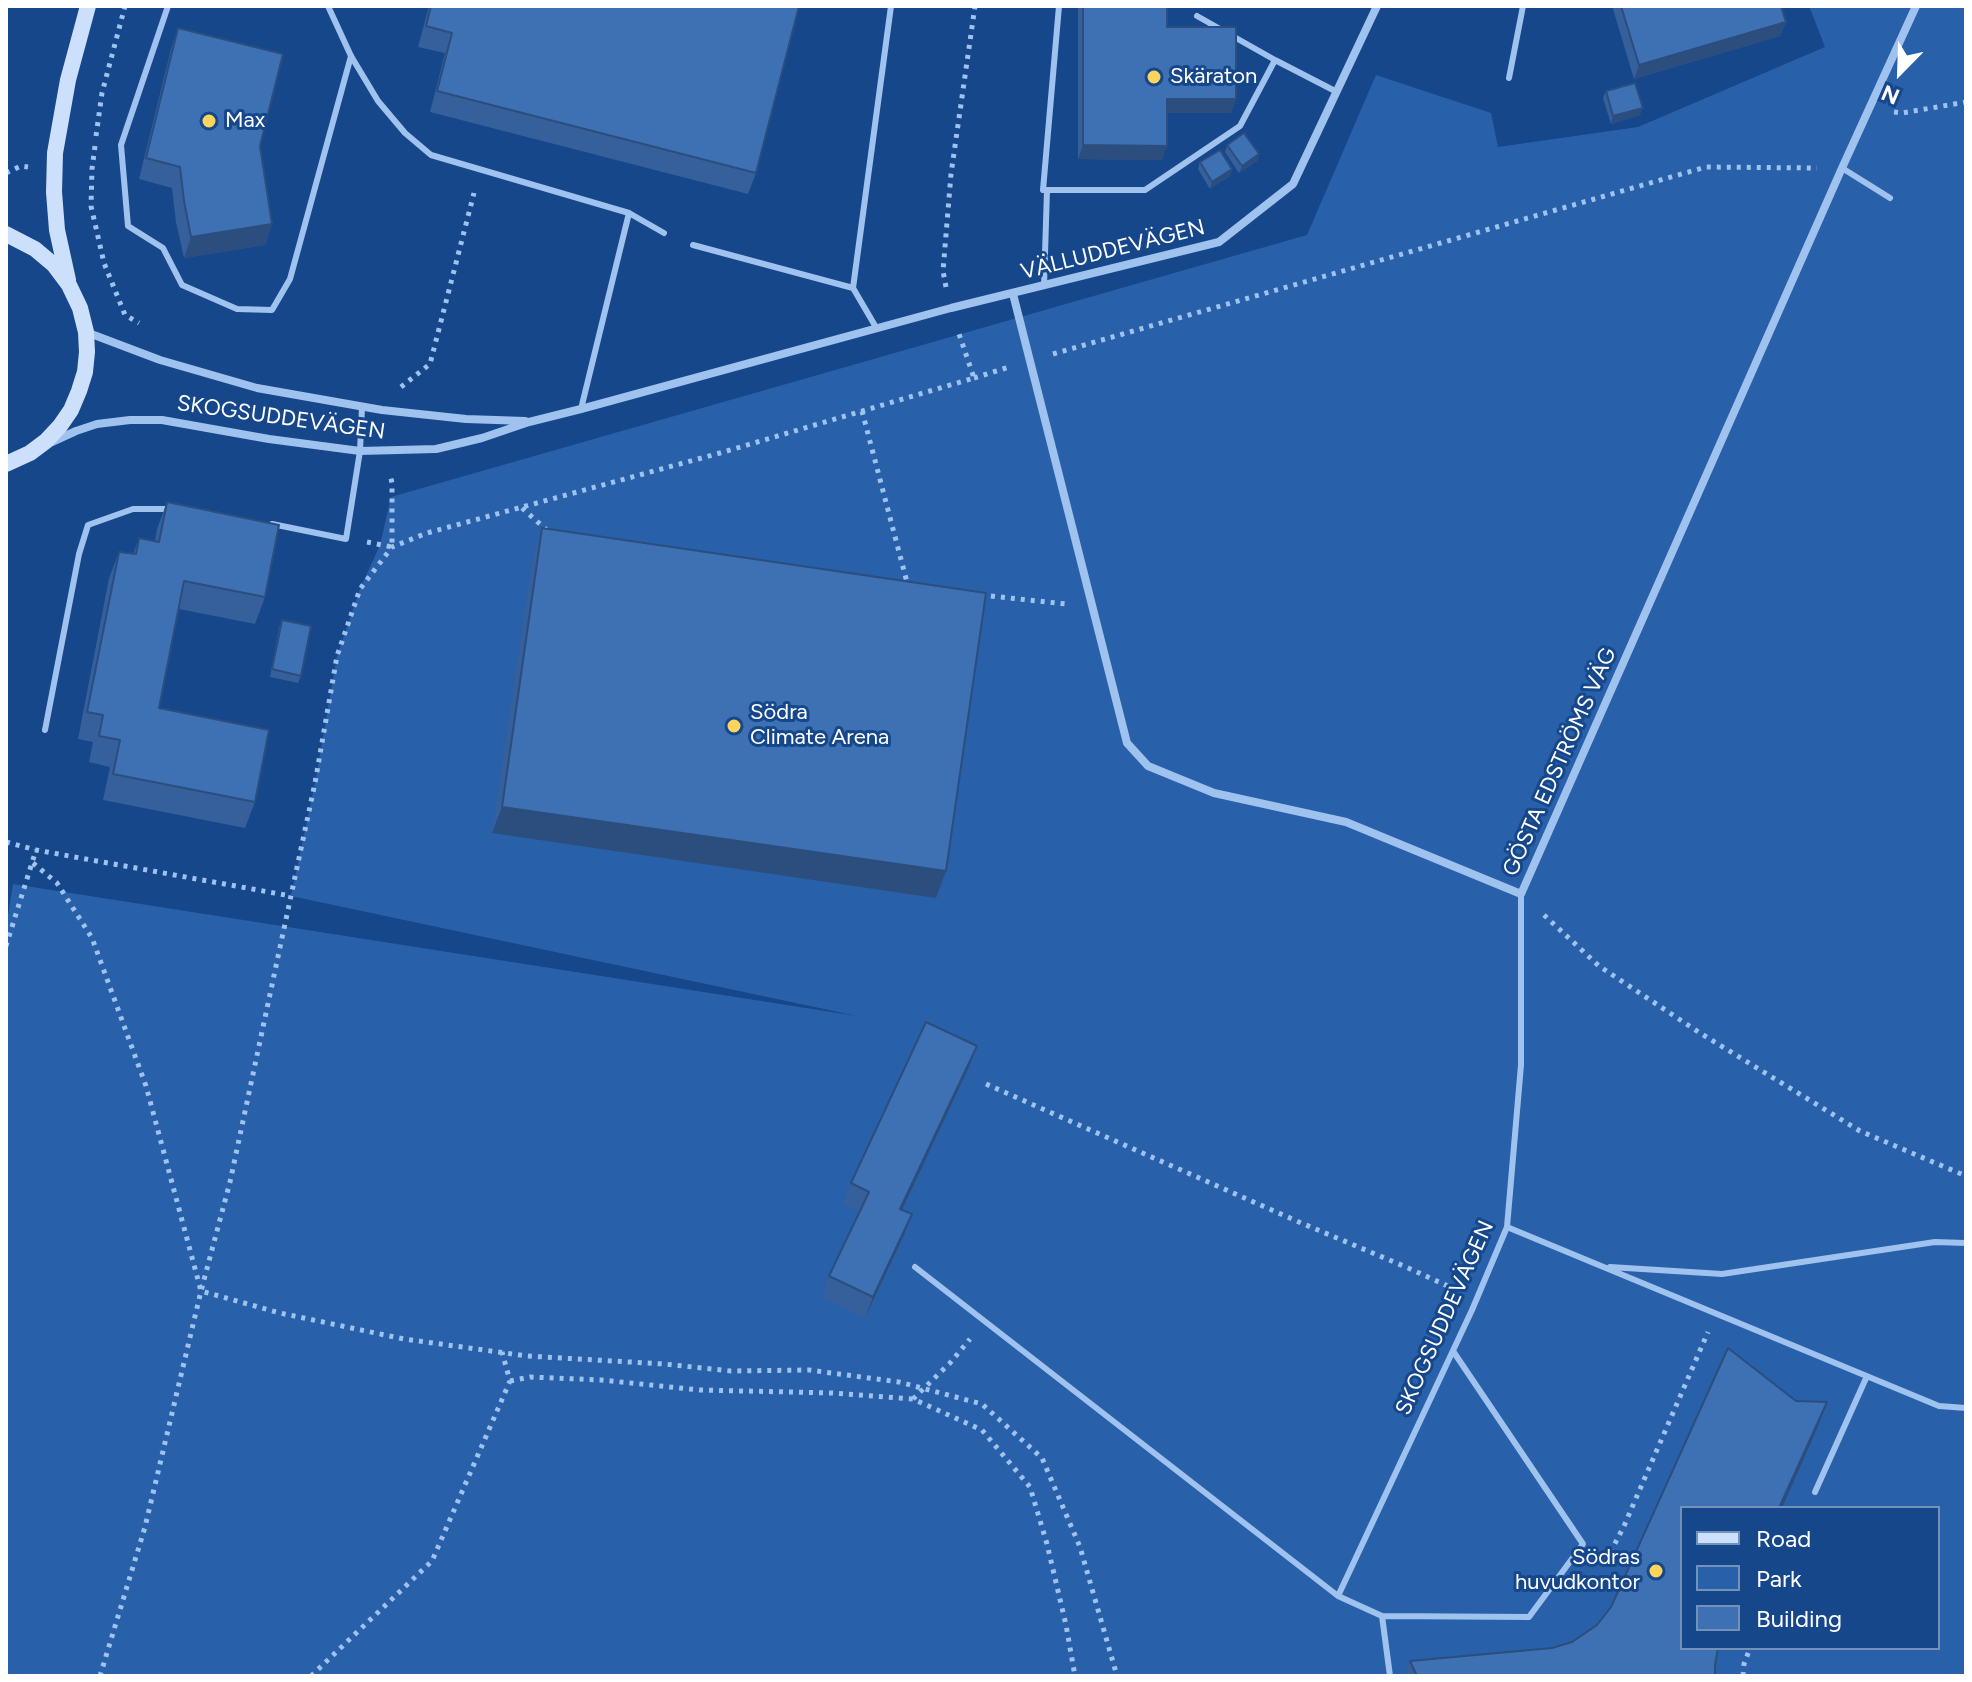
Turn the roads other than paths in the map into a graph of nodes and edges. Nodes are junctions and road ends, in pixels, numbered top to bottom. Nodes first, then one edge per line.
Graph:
1 (88, 6) edge
2 (168, 6) edge
3 (328, 6) edge
4 (891, 6) edge
5 (1059, 6) edge
6 (1377, 6) edge
7 (1523, 6) edge
8 (1916, 6) edge
9 (1197, 16) dead end
10 (351, 56) junction
11 (1275, 60) junction
12 (1509, 78) dead end
13 (1337, 92) junction
14 (1842, 168) junction
15 (1047, 190) junction
16 (1890, 198) dead end
17 (629, 213) junction
18 (664, 233) dead end
19 (6, 234) edge
20 (693, 245) dead end
21 (69, 285) junction
22 (1044, 286) junction
23 (853, 288) junction
24 (1013, 294) junction
25 (877, 329) junction
26 (86, 332) junction
27 (362, 407) junction
28 (581, 409) junction
29 (529, 422) junction
30 (360, 451) junction
31 (30, 453) junction
32 (9, 467) edge
33 (177, 509) edge
34 (269, 524) edge
35 (45, 730) dead end
36 (1521, 894) junction
37 (1507, 1227) junction
38 (1966, 1243) edge
39 (1602, 1266) junction
40 (915, 1267) dead end
41 (1453, 1351) junction
42 (1867, 1376) junction
43 (1966, 1408) edge
44 (1815, 1492) dead end
45 (1338, 1596) junction
46 (1382, 1616) junction
47 (1390, 1676) edge

1 - 21 main road
2 - 10 lane
3 - 10 lane
4 - 23 lane
5 - 15 lane
6 - 13 street, VÄLLUDDEVÄGEN
7 - 12 lane
8 - 14 street, GÖSTA EDSTRÖMS VÄG
9 - 11 lane
10 - 17 lane
11 - 13 lane
11 - 15 lane
13 - 22 street, VÄLLUDDEVÄGEN
14 - 16 lane
14 - 36 street, GÖSTA EDSTRÖMS VÄG
15 - 22 lane
17 - 18 lane
17 - 28 lane
19 - 21 main road
20 - 23 lane
21 - 26 main road
22 - 24 street, VÄLLUDDEVÄGEN
23 - 25 lane
24 - 25 street, SKOGSUDDEVÄGEN
24 - 36 street, GÖSTA EDSTRÖMS VÄG
25 - 28 street, SKOGSUDDEVÄGEN
26 - 27 street, SKOGSUDDEVÄGEN
26 - 31 main road
27 - 29 street, SKOGSUDDEVÄGEN
27 - 30 lane
28 - 29 street, SKOGSUDDEVÄGEN
29 - 30 street, SKOGSUDDEVÄGEN
30 - 31 street, SKOGSUDDEVÄGEN
30 - 34 lane
31 - 32 main road
33 - 35 lane
36 - 37 lane, SKOGSUDDEVÄGEN
37 - 39 lane
37 - 41 lane, SKOGSUDDEVÄGEN
38 - 39 lane
39 - 42 lane
40 - 45 lane
41 - 45 lane, SKOGSUDDEVÄGEN
41 - 46 lane
42 - 43 lane
42 - 44 lane
45 - 46 lane
46 - 47 lane

